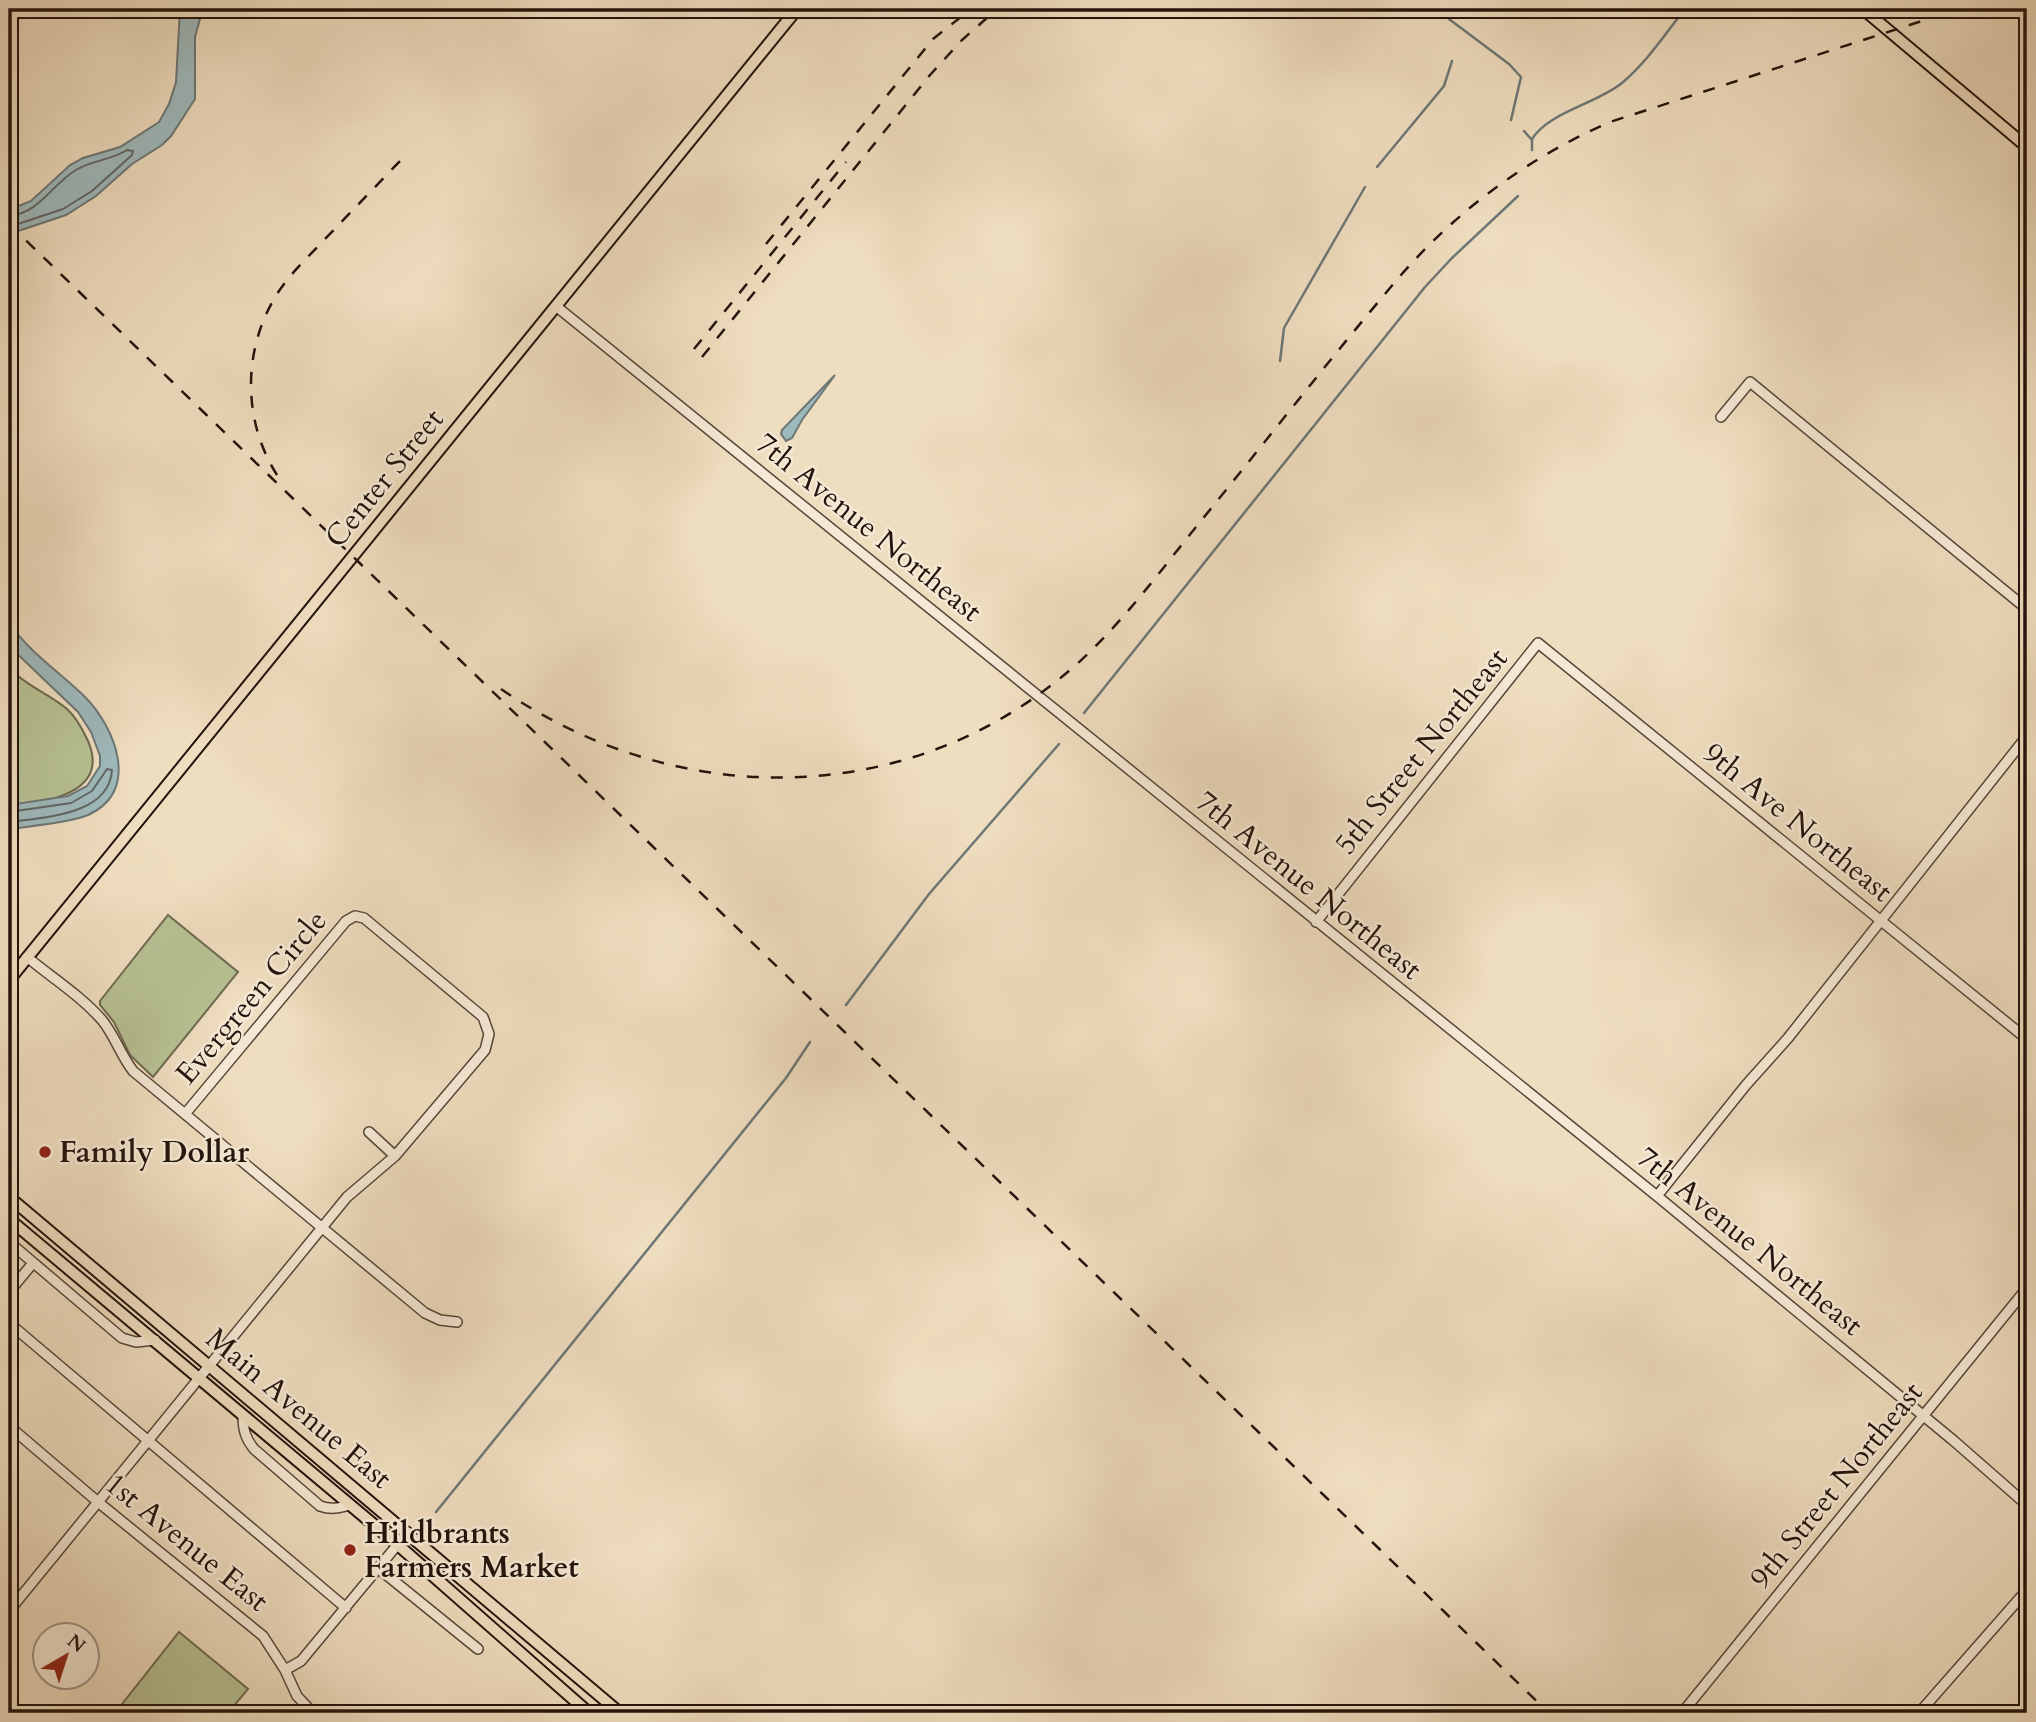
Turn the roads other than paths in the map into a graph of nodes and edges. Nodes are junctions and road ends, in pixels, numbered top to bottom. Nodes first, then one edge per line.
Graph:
1 (797, 9) edge
2 (1863, 9) edge
3 (2027, 147) edge
4 (557, 307) junction
5 (1721, 417) dead end
6 (2027, 609) edge
7 (1538, 643) joint
8 (2027, 736) edge
9 (1881, 920) junction
10 (1316, 922) junction
11 (27, 957) junction
12 (9, 980) edge
13 (2027, 1039) edge
14 (185, 1114) junction
15 (369, 1132) dead end
16 (395, 1156) junction
17 (1657, 1196) junction
18 (9, 1197) edge
19 (9, 1219) edge
20 (322, 1228) junction
21 (9, 1242) edge
22 (33, 1263) junction
23 (2027, 1288) edge
24 (9, 1292) edge
25 (457, 1322) dead end
26 (9, 1323) edge
27 (155, 1340) junction
28 (210, 1366) junction
29 (199, 1378) junction
30 (243, 1415) junction
31 (1924, 1417) junction
32 (9, 1426) edge
33 (148, 1441) junction
34 (98, 1502) junction
35 (350, 1505) junction
36 (2027, 1505) edge
37 (408, 1532) junction
38 (398, 1545) junction
39 (378, 1568) junction
40 (2027, 1590) edge
41 (346, 1608) junction
42 (9, 1611) edge
43 (478, 1649) dead end
44 (285, 1670) junction
45 (313, 1713) edge
46 (589, 1713) edge
47 (620, 1713) edge
48 (1682, 1713) edge
49 (1919, 1713) edge

1 - 4 main road, Center Street
2 - 3 main road
4 - 10 street, 7th Avenue Northeast
4 - 11 main road, Center Street
5 - 6 street
7 - 9 street, 9th Ave Northeast
7 - 10 street, 5th Street Northeast
8 - 9 street
9 - 13 street, 9th Ave Northeast
9 - 17 street
10 - 17 street, 7th Avenue Northeast
11 - 12 main road, Center Street
11 - 14 street
14 - 16 street, Evergreen Circle
14 - 20 street
15 - 16 street
16 - 20 street, Evergreen Circle
17 - 31 street, 7th Avenue Northeast
18 - 28 main road, Main Avenue East
19 - 27 main road, Main Avenue East
20 - 25 street
20 - 28 street, Evergreen Circle
21 - 22 street
22 - 24 street
22 - 27 street
23 - 31 street, 9th Street Northeast
26 - 33 street
27 - 29 main road, Main Avenue East
28 - 29 street, Evergreen Circle
28 - 37 main road, Main Avenue East
29 - 30 main road, Main Avenue East
29 - 33 street, Evergreen Circle
30 - 35 main road, Main Avenue East
30 - 35 street
31 - 36 street, 7th Avenue Northeast
31 - 48 street, 9th Street Northeast
32 - 34 street, 1st Avenue East
33 - 34 street, Evergreen Circle
33 - 41 street
34 - 42 street, Evergreen Circle
34 - 44 street, 1st Avenue East
35 - 38 main road, Main Avenue East
37 - 38 street
37 - 47 main road, Main Avenue East
38 - 39 street
38 - 46 main road, Main Avenue East
39 - 41 street
39 - 43 street
40 - 49 street
41 - 44 street
44 - 45 street, 1st Avenue East

